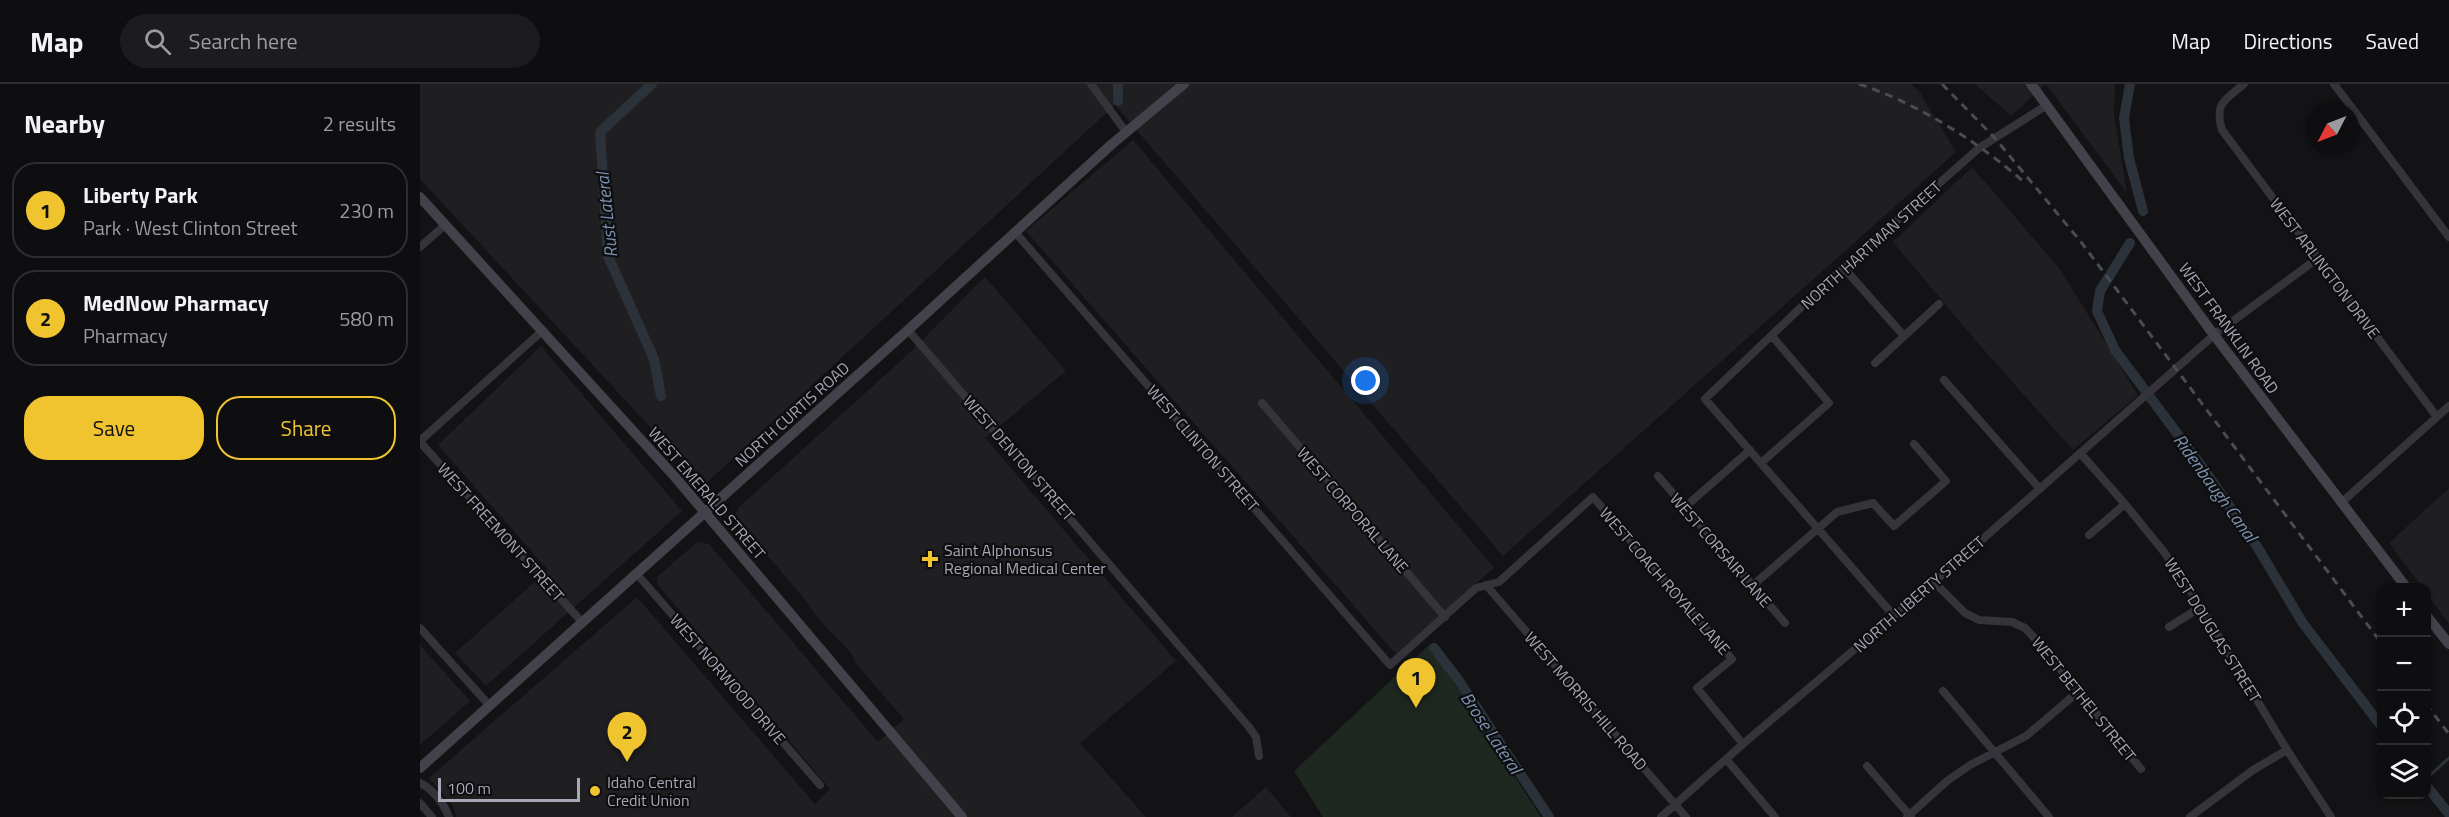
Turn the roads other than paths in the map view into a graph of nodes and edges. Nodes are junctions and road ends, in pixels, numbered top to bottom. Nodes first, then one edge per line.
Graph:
1 (1091, 84) edge
2 (1184, 84) edge
3 (2031, 84) edge
4 (2244, 84) edge
5 (2334, 84) edge
6 (2047, 105) junction
7 (1126, 132) junction
8 (420, 197) edge
9 (445, 225) junction
10 (1015, 232) junction
11 (2449, 237) edge
12 (420, 247) edge
13 (2318, 258) junction
14 (1844, 268) junction
15 (1939, 304) dead end
16 (908, 330) junction
17 (541, 332) junction
18 (2214, 335) junction
19 (1772, 336) junction
20 (1904, 336) junction
21 (1875, 363) dead end
22 (1944, 380) dead end
23 (1262, 403) dead end
24 (2449, 406) edge
25 (2437, 417) junction
26 (420, 441) edge
27 (1914, 444) dead end
28 (1750, 450) junction
29 (2080, 453) junction
30 (1761, 464) junction
31 (1658, 476) dead end
32 (2040, 489) junction
33 (2341, 503) junction
34 (2126, 504) junction
35 (1685, 507) junction
36 (704, 511) junction
37 (1817, 528) junction
38 (2089, 535) dead end
39 (636, 573) junction
40 (1935, 582) junction
41 (2402, 583) edge
42 (1486, 585) junction
43 (1752, 586) junction
44 (2201, 607) junction
45 (1894, 616) junction
46 (1445, 617) junction
47 (2431, 620) edge
48 (582, 622) junction
49 (1785, 623) dead end
50 (2169, 627) dead end
51 (420, 628) edge
52 (2449, 644) edge
53 (1943, 691) dead end
54 (2079, 691) junction
55 (489, 705) junction
56 (1743, 744) junction
57 (2287, 750) junction
58 (1995, 752) junction
59 (1259, 756) dead end
60 (1726, 759) junction
61 (1867, 766) dead end
62 (420, 768) edge
63 (2141, 769) dead end
64 (420, 783) edge
65 (820, 785) dead end
66 (420, 803) edge
67 (1675, 804) junction
68 (1909, 816) edge
69 (432, 817) edge
70 (449, 817) edge
71 (962, 817) edge
72 (1661, 817) edge
73 (1686, 817) edge
74 (1775, 817) edge
75 (2049, 817) edge
76 (2190, 817) edge
77 (2331, 817) edge

1 - 7 street
2 - 7 main road, NORTH CURTIS ROAD
3 - 6 main road, WEST FRANKLIN ROAD
4 - 13 street, WEST ARLINGTON DRIVE
5 - 11 street
6 - 14 street, NORTH HARTMAN STREET
6 - 18 main road, WEST FRANKLIN ROAD
7 - 10 main road, NORTH CURTIS ROAD
8 - 9 main road, WEST EMERALD STREET
9 - 12 street
9 - 17 main road, WEST EMERALD STREET
10 - 16 main road, NORTH CURTIS ROAD
10 - 46 street, WEST CLINTON STREET
13 - 18 street, NORTH LIBERTY STREET
13 - 25 street, WEST ARLINGTON DRIVE
14 - 19 street, NORTH HARTMAN STREET
14 - 20 street
15 - 20 street
16 - 36 main road, NORTH CURTIS ROAD
16 - 59 street, WEST DENTON STREET
17 - 26 street
17 - 36 main road, WEST EMERALD STREET
18 - 29 street, NORTH LIBERTY STREET
18 - 33 main road, WEST FRANKLIN ROAD
19 - 28 street, NORTH HARTMAN STREET
19 - 30 street
20 - 21 street
22 - 32 street
23 - 46 street, WEST CORPORAL LANE
24 - 25 street
25 - 33 street
26 - 48 street, WEST FREEMONT STREET
27 - 37 street
28 - 30 street
28 - 35 street
29 - 32 street, NORTH LIBERTY STREET
29 - 34 street, WEST DOUGLAS STREET
30 - 37 street
31 - 35 street, WEST CORSAIR LANE
32 - 40 street, NORTH LIBERTY STREET
33 - 41 main road, WEST FRANKLIN ROAD
34 - 38 street
34 - 44 street, WEST DOUGLAS STREET
35 - 43 street, WEST CORSAIR LANE
36 - 39 main road, NORTH CURTIS ROAD
36 - 71 main road, WEST EMERALD STREET
37 - 43 street
37 - 45 street
39 - 48 main road, NORTH CURTIS ROAD
39 - 65 street, WEST NORWOOD DRIVE
40 - 45 street, NORTH LIBERTY STREET
40 - 54 street, WEST BETHEL STREET
42 - 46 street
42 - 56 street, WEST COACH ROYALE LANE
42 - 67 street, WEST MORRIS HILL ROAD
43 - 49 street, WEST CORSAIR LANE
44 - 50 street
44 - 57 street, WEST DOUGLAS STREET
45 - 56 street, NORTH LIBERTY STREET
47 - 52 main road
48 - 55 main road, NORTH CURTIS ROAD
51 - 55 street
53 - 58 street
54 - 58 street
54 - 63 street, WEST BETHEL STREET
55 - 62 main road, NORTH CURTIS ROAD
56 - 60 street, NORTH LIBERTY STREET
57 - 76 street
57 - 77 street, WEST DOUGLAS STREET
58 - 68 street
58 - 75 street
60 - 67 street, NORTH LIBERTY STREET
60 - 74 street
61 - 68 street
64 - 70 street
66 - 69 street
67 - 72 street, NORTH LIBERTY STREET
67 - 73 street, WEST MORRIS HILL ROAD

